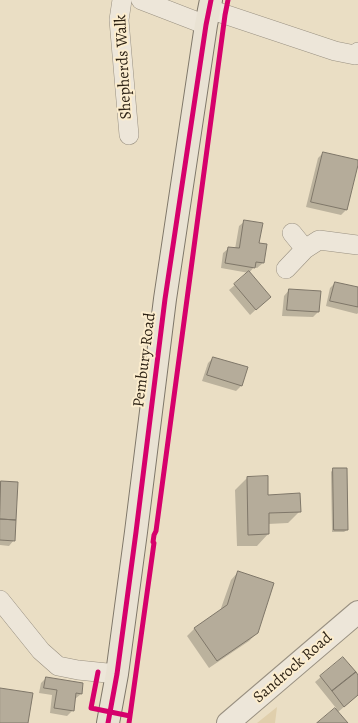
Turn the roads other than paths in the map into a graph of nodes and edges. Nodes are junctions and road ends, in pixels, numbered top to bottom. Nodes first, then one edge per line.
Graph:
1 (122, 0) edge
2 (141, 0) edge
3 (209, 11) edge
4 (358, 52) edge
5 (129, 135) dead end
6 (292, 233) dead end
7 (358, 245) edge
8 (305, 249) junction
9 (286, 269) dead end
10 (0, 600) edge
11 (358, 612) edge
12 (117, 674) junction
13 (108, 723) edge
14 (228, 723) edge

1 - 5 street, Shepherds Walk
2 - 3 street
3 - 4 street
3 - 12 main road, Pembury Road
6 - 8 street
7 - 8 street
8 - 9 street
10 - 12 street
11 - 14 street, Sandrock Road
12 - 13 main road, Pembury Road

